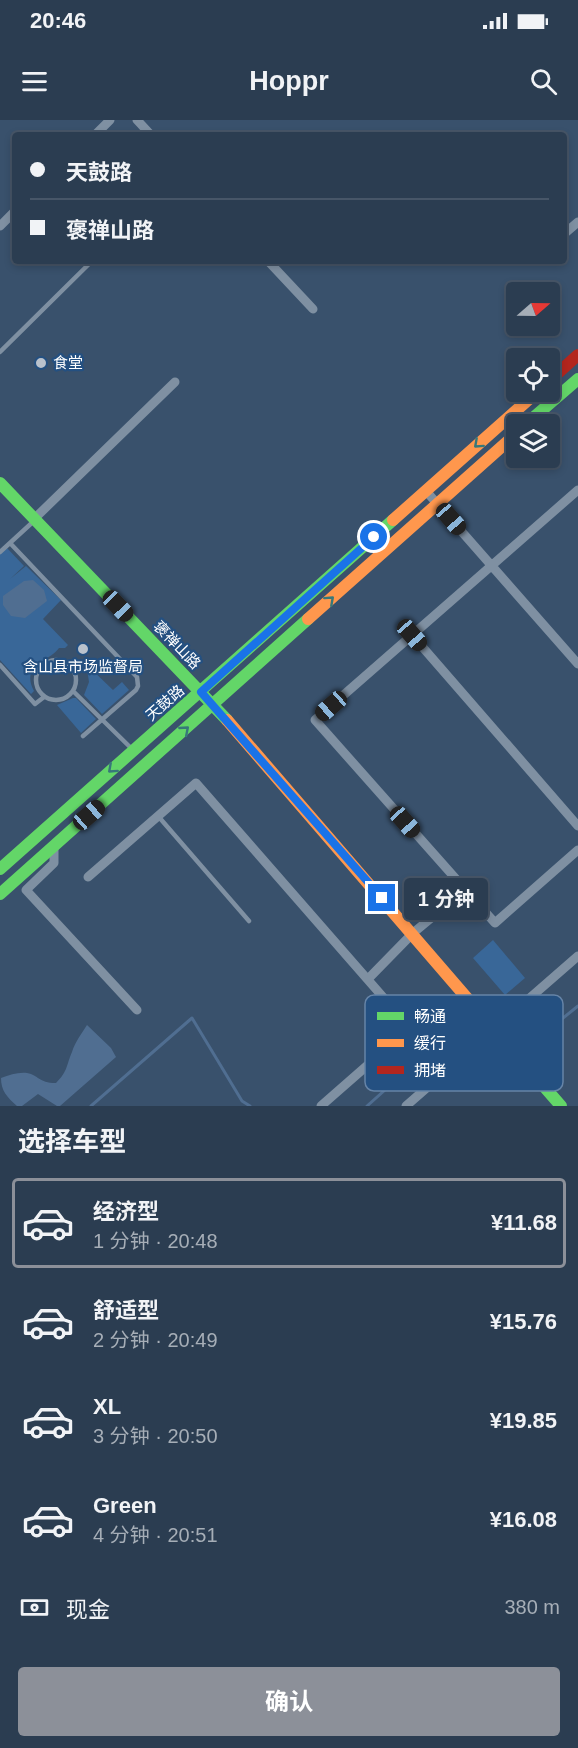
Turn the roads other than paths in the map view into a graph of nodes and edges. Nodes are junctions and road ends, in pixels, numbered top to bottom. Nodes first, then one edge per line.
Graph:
1 (110, 120) edge
2 (137, 120) edge
3 (98, 132) edge
4 (148, 132) edge
5 (12, 214) edge
6 (0, 226) edge
7 (89, 264) edge
8 (271, 264) edge
9 (313, 309) dead end
10 (0, 352) edge
11 (578, 355) edge
12 (560, 371) edge
13 (578, 379) edge
14 (175, 382) dead end
15 (526, 402) edge
16 (538, 414) edge
17 (506, 443) edge
18 (0, 483) edge
19 (426, 491) junction
20 (578, 491) edge
21 (437, 504) junction
22 (34, 520) junction
23 (10, 543) junction
24 (0, 552) edge
25 (492, 565) junction
26 (412, 635) junction
27 (578, 664) edge
28 (0, 665) edge
29 (74, 691) junction
30 (201, 692) junction
31 (44, 697) junction
32 (214, 705) junction
33 (102, 720) junction
34 (83, 736) dead end
35 (133, 750) junction
36 (158, 816) junction
37 (578, 826) edge
38 (54, 846) junction
39 (578, 850) edge
40 (0, 869) edge
41 (88, 877) dead end
42 (465, 890) junction
43 (0, 894) edge
44 (249, 921) dead end
45 (413, 933) junction
46 (578, 956) edge
47 (368, 979) junction
48 (382, 995) edge
49 (466, 995) edge
50 (534, 995) edge
51 (137, 1010) dead end
52 (365, 1067) edge
53 (423, 1091) edge
54 (548, 1091) edge
55 (321, 1106) edge
56 (406, 1106) edge
57 (561, 1106) edge

1 - 3 street
2 - 4 street
5 - 6 street
7 - 10 lane
8 - 9 street
11 - 12 main road
13 - 16 main road
14 - 22 street
15 -> 19 main road, 天鼓路
17 - 21 main road
18 - 22 main road, 褒禅山路
19 - 21 street
19 - 30 main road, 天鼓路
20 - 25 street
21 - 25 street
32 -> 21 main road
22 - 23 lane
22 - 30 main road, 褒禅山路
23 - 24 lane
23 - 33 lane
25 - 26 street
25 - 27 street
26 - 37 street
26 - 42 street
28 - 31 lane
29 - 31 lane
29 - 31 lane
29 - 33 lane
30 - 32 main road, 褒禅山路
30 - 35 main road, 天鼓路
38 -> 32 main road
32 - 45 main road, 褒禅山路
33 - 34 lane
33 - 35 lane
35 -> 40 main road, 天鼓路
36 - 41 street
36 - 44 lane
36 - 47 street
38 - 43 main road
38 - 51 street
39 - 42 street
42 - 45 street
45 - 47 street
45 - 49 main road, 褒禅山路
46 - 50 street
47 - 48 street
52 - 55 street
53 - 56 street
54 - 57 main road, 褒禅山路

